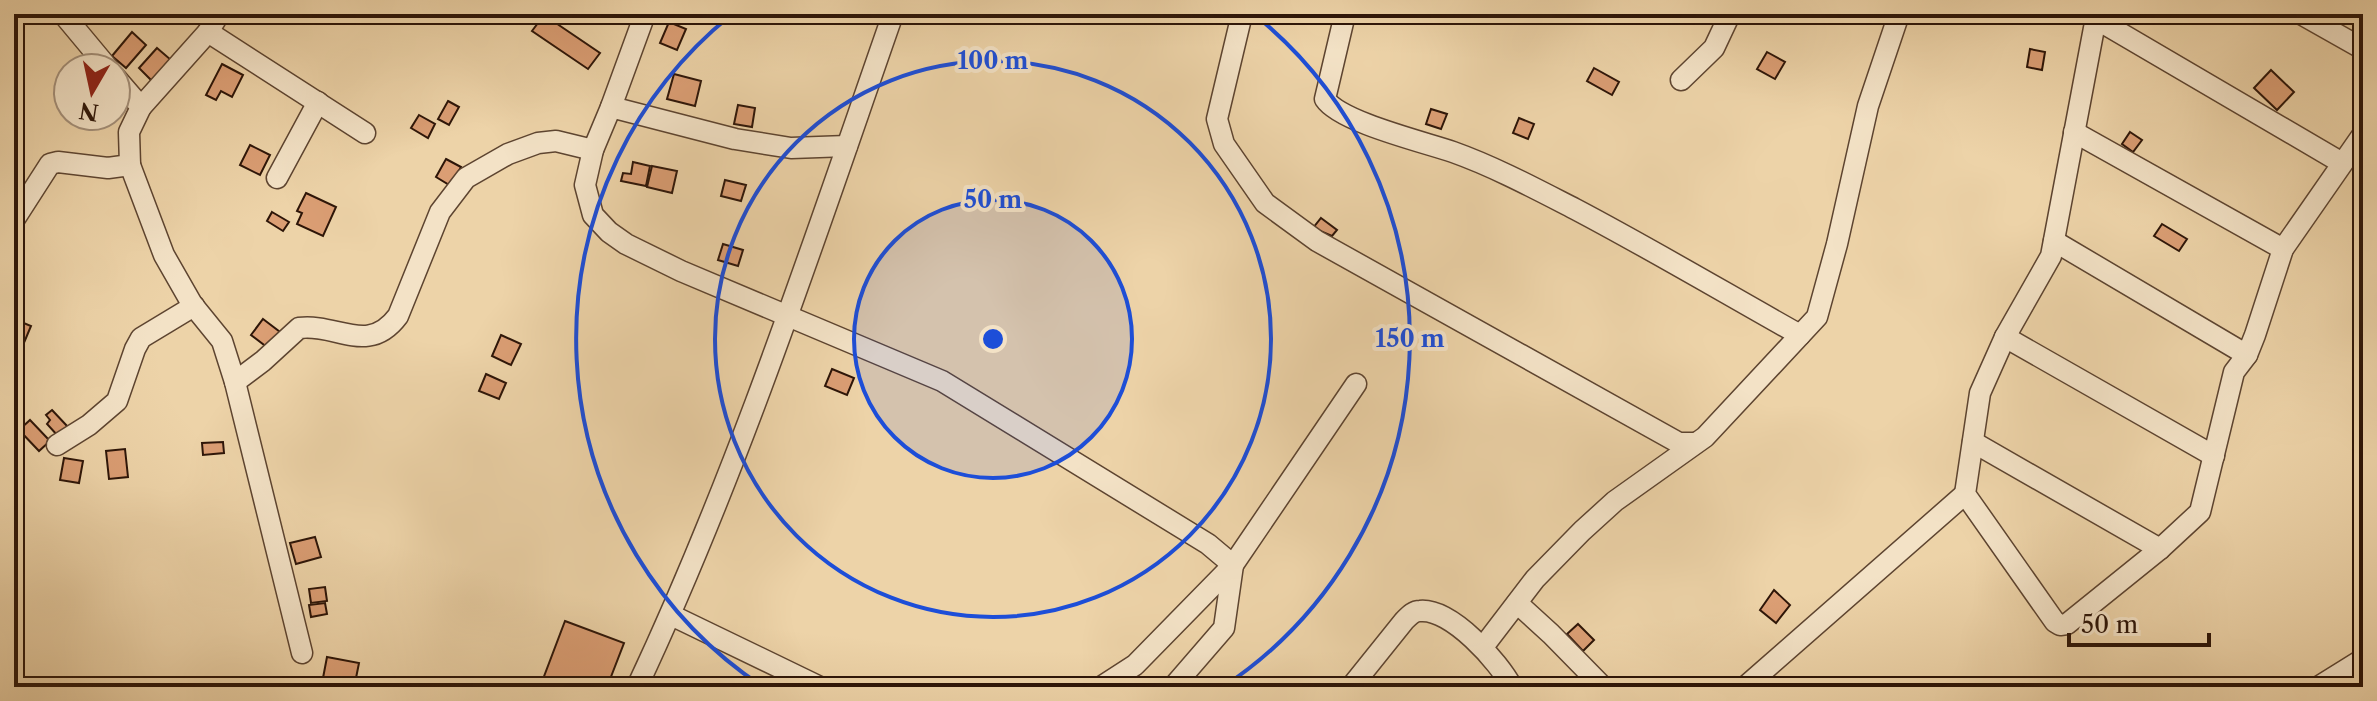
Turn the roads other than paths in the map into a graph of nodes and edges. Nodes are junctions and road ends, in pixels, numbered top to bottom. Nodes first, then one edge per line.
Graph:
1 (63, 14) edge
2 (219, 14) edge
3 (645, 14) edge
4 (893, 14) edge
5 (1242, 14) edge
6 (1345, 14) edge
7 (1730, 14) edge
8 (1899, 14) edge
9 (2301, 14) edge
10 (208, 32) junction
11 (2363, 49) edge
12 (95, 52) edge
13 (1681, 80) dead end
14 (132, 97) edge
15 (318, 102) junction
16 (141, 107) junction
17 (611, 107) junction
18 (2074, 132) junction
19 (365, 133) dead end
20 (2363, 134) edge
21 (847, 146) junction
22 (593, 150) junction
23 (2342, 163) junction
24 (130, 165) junction
25 (277, 178) dead end
26 (14, 220) edge
27 (2054, 241) junction
28 (2283, 249) junction
29 (194, 306) junction
30 (788, 316) junction
31 (1800, 335) junction
32 (2005, 337) junction
33 (2247, 355) junction
34 (235, 382) junction
35 (1356, 384) dead end
36 (1973, 442) junction
37 (1693, 443) junction
38 (57, 445) dead end
39 (2214, 456) junction
40 (1965, 494) junction
41 (2160, 549) junction
42 (1233, 565) junction
43 (1517, 603) junction
44 (671, 615) junction
45 (1483, 647) junction
46 (302, 653) dead end
47 (2363, 659) edge
48 (637, 687) edge
49 (820, 687) edge
50 (1101, 687) edge
51 (1173, 687) edge
52 (1351, 687) edge
53 (1512, 687) edge
54 (1603, 687) edge
55 (1745, 687) edge
56 (2318, 687) edge

1 - 12 street
2 - 10 street
3 - 17 street
4 - 21 street
5 - 37 street
6 - 31 street
7 - 13 street
8 - 31 street
9 - 11 street
10 - 15 street
10 - 16 street
14 - 16 street
15 - 19 street
15 - 25 street
16 - 24 street
17 - 21 street
17 - 22 street
18 - 23 street
18 - 27 street
18 - 28 street
20 - 23 street
21 - 30 street
22 - 30 street
22 - 34 street
23 - 28 street
24 - 26 street
24 - 29 street
27 - 32 street
27 - 33 street
28 - 33 street
29 - 34 street
29 - 38 street
30 - 42 street
30 - 44 street
31 - 37 street
32 - 36 street
32 - 39 street
33 - 39 street
34 - 46 street
35 - 42 street
36 - 40 street
36 - 41 street
37 - 43 street
39 - 41 street
40 - 41 street
40 - 55 street
42 - 50 street
42 - 51 street
43 - 45 street
43 - 54 street
44 - 48 street
44 - 49 street
45 - 52 street
45 - 53 street
47 - 56 street

